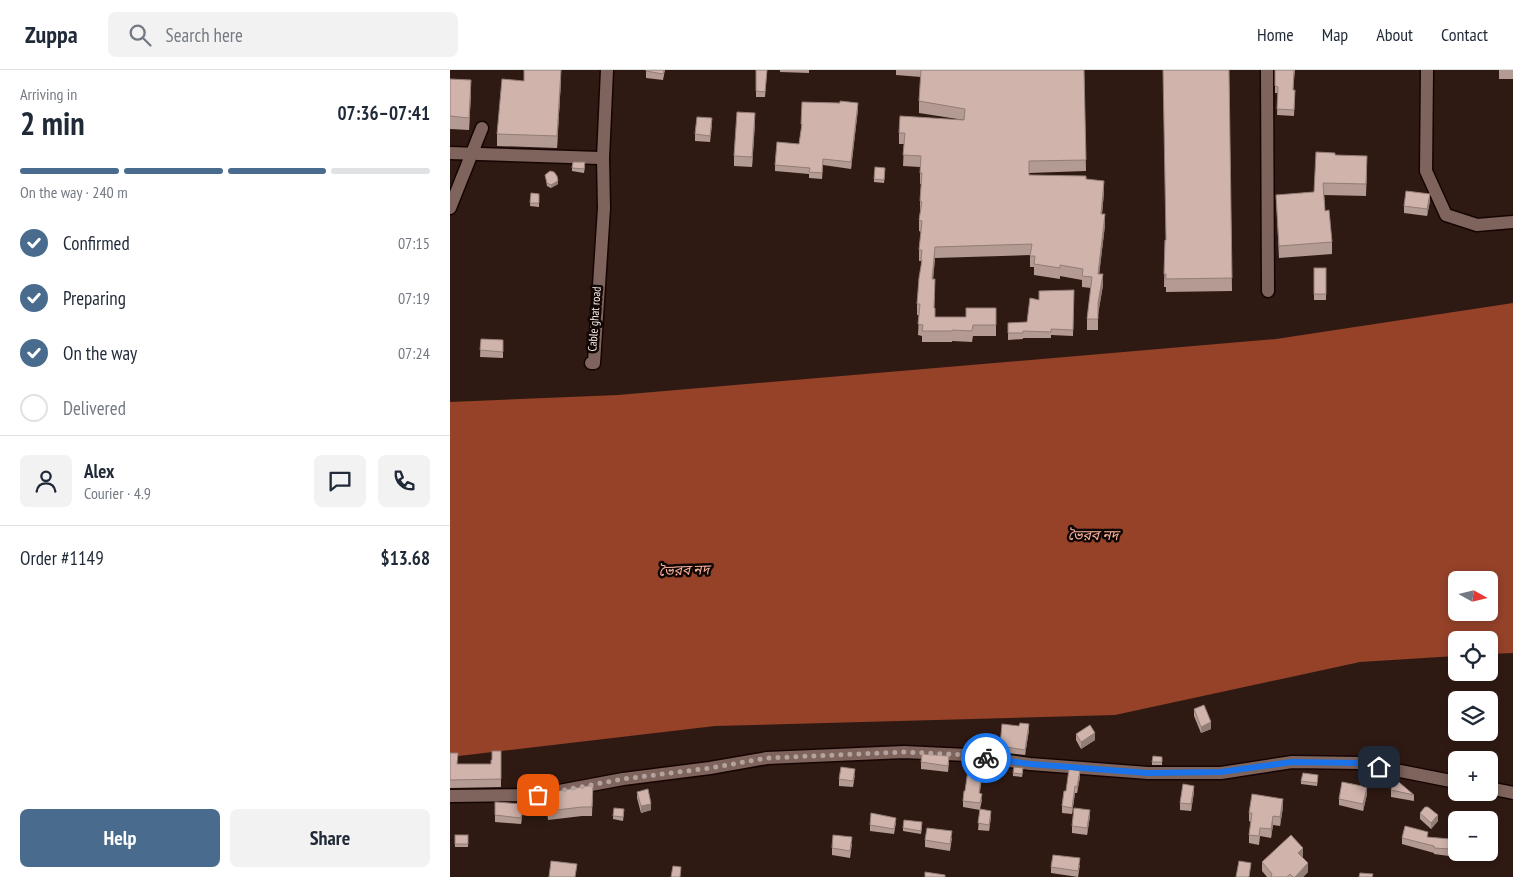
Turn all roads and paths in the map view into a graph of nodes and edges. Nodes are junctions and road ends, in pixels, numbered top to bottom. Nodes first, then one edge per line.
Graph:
1 (606, 70) edge
2 (1267, 70) edge
3 (1427, 70) edge
4 (482, 128) dead end
5 (450, 153) edge
6 (472, 154) junction
7 (600, 158) junction
8 (450, 208) edge
9 (1513, 222) edge
10 (1268, 292) dead end
11 (1448, 780) edge
12 (1498, 790) edge
13 (1513, 793) edge
14 (450, 796) edge

1 - 7 street, Cable ghat road
1 - 7 street, Cable ghat road
2 - 10 street
3 - 9 street
4 - 6 street
5 - 6 street
6 - 7 street
6 - 8 street
11 - 14 street
12 - 13 street

